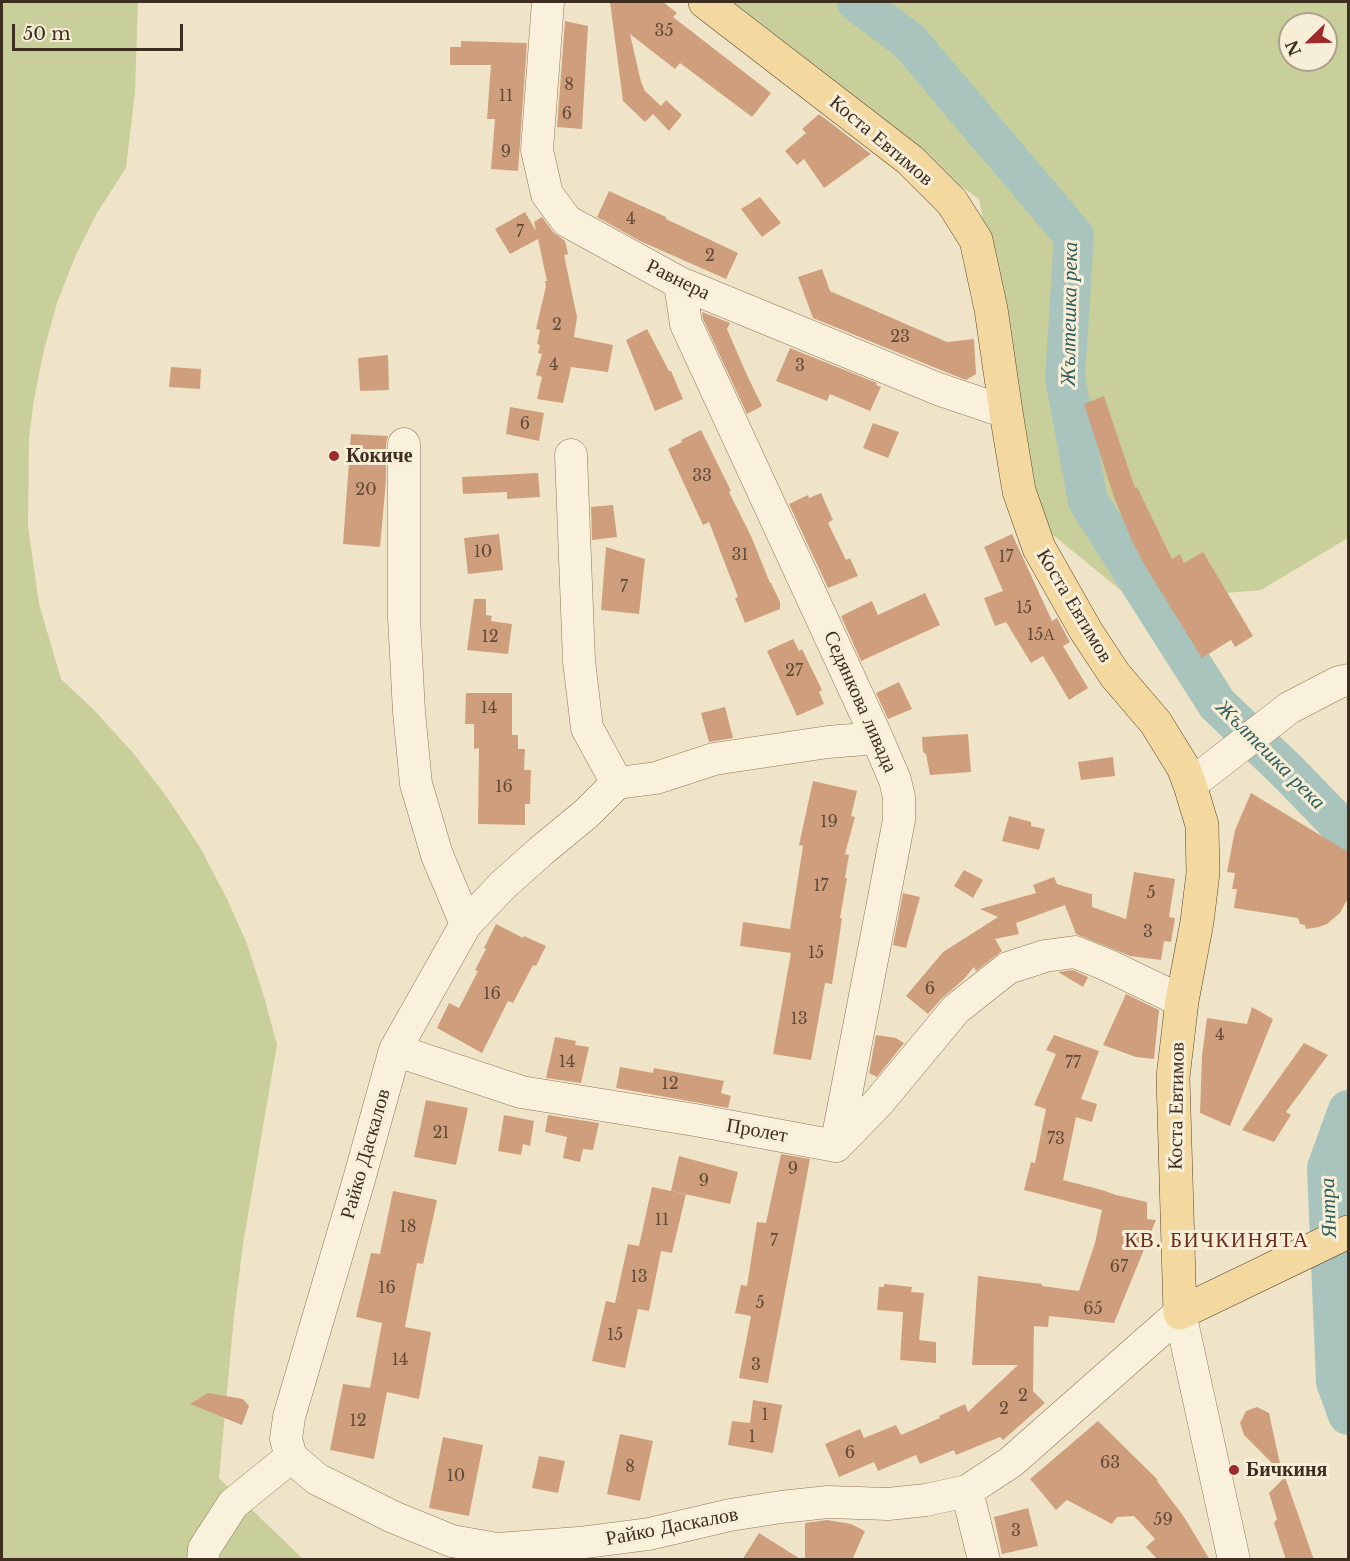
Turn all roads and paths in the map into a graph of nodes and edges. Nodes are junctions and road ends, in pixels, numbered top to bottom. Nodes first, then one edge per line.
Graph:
1 (548, 2) edge
2 (705, 2) edge
3 (680, 283) junction
4 (1006, 412) junction
5 (404, 444) dead end
6 (571, 455) dead end
7 (1348, 680) edge
8 (877, 738) junction
9 (617, 783) junction
10 (1190, 785) junction
11 (466, 924) junction
12 (1182, 1001) junction
13 (395, 1050) junction
14 (836, 1146) junction
15 (1348, 1232) edge
16 (1180, 1312) junction
17 (291, 1458) junction
18 (967, 1491) junction
19 (203, 1560) edge
20 (984, 1560) edge
21 (1234, 1560) edge

1 - 3 street, Равнера
2 - 4 main road, Коста Евтимов
3 - 4 street, Равнера
3 - 8 street, Седянкова ливада
4 - 10 main road, Коста Евтимов
5 - 11 street
6 - 9 street
7 - 10 street
8 - 9 street
8 - 14 street, Седянкова ливада
9 - 11 street
10 - 12 main road, Коста Евтимов
11 - 13 street
12 - 14 street
12 - 16 main road, Коста Евтимов
13 - 14 street, Пролет
13 - 17 street, Райко Даскалов
15 - 16 main road
16 - 18 street, Райко Даскалов
16 - 21 street
17 - 18 street, Райко Даскалов
17 - 19 street
18 - 20 street

